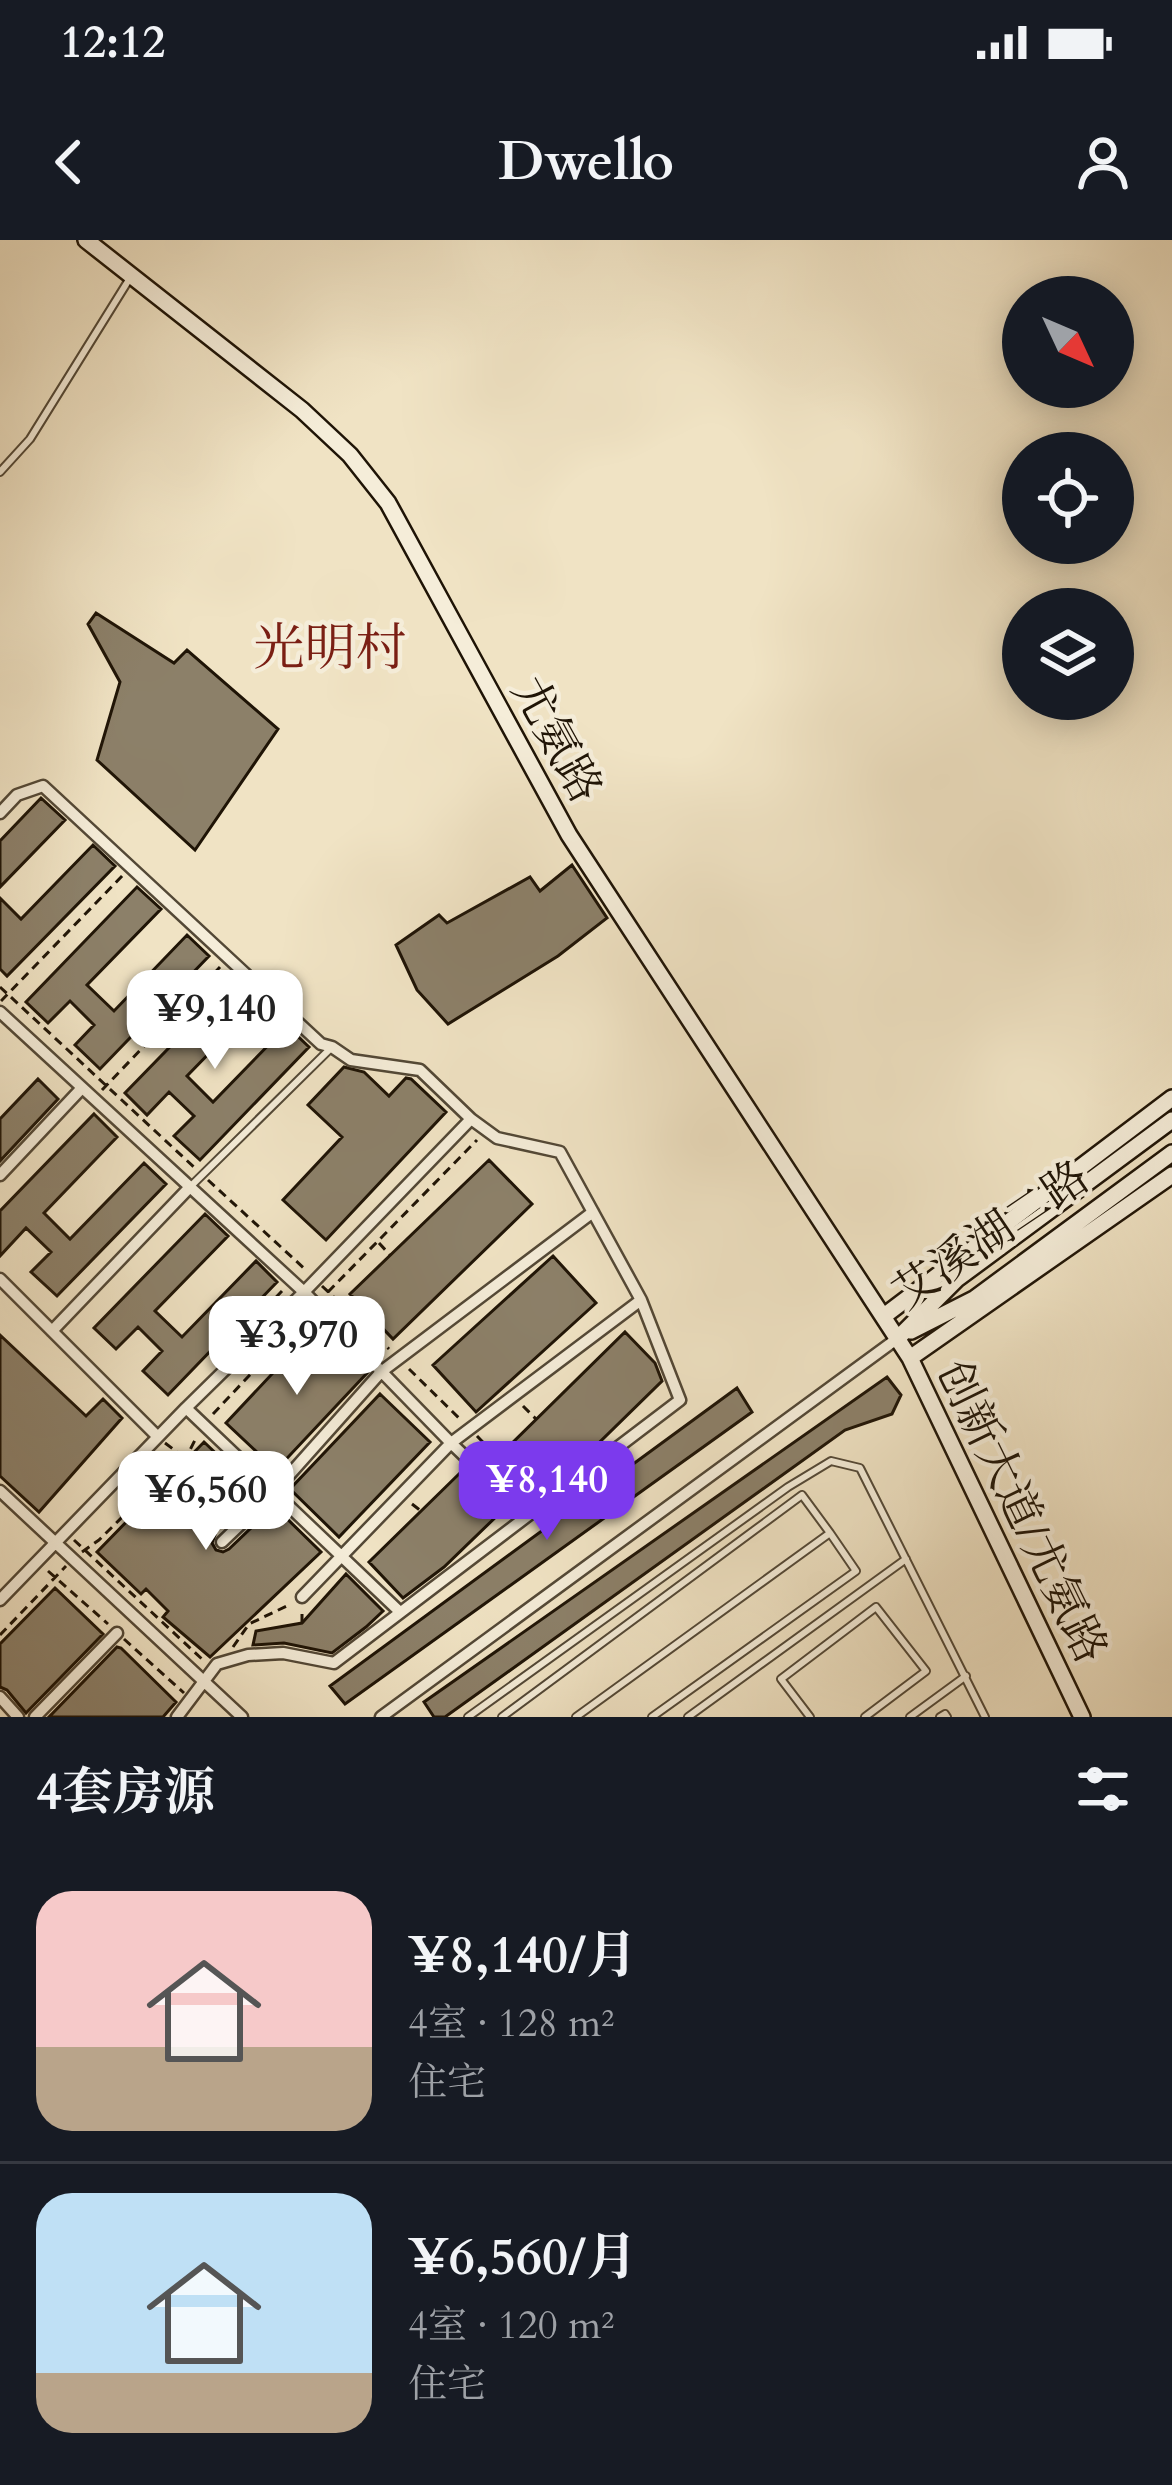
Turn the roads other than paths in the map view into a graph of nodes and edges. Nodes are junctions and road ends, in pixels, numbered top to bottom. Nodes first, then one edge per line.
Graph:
1 (86, 240) edge
2 (132, 275) junction
3 (0, 472) edge
4 (2, 808) edge
5 (0, 1012) edge
6 (332, 1047) junction
7 (81, 1090) junction
8 (1172, 1098) edge
9 (471, 1119) junction
10 (1172, 1120) edge
11 (1172, 1153) edge
12 (0, 1175) edge
13 (1172, 1175) edge
14 (189, 1188) junction
15 (593, 1212) junction
16 (0, 1279) edge
17 (304, 1292) junction
18 (640, 1300) junction
19 (884, 1316) junction
20 (52, 1331) junction
21 (898, 1338) junction
22 (910, 1358) junction
23 (382, 1372) junction
24 (186, 1408) junction
25 (158, 1437) junction
26 (451, 1443) junction
27 (0, 1491) edge
28 (274, 1492) junction
29 (527, 1516) junction
30 (830, 1533) junction
31 (222, 1542) dead end
32 (55, 1544) junction
33 (341, 1556) junction
34 (906, 1559) junction
35 (302, 1597) road end
36 (0, 1600) edge
37 (400, 1612) junction
38 (117, 1633) dead end
39 (966, 1676) junction
40 (203, 1681) junction
41 (0, 1697) edge
42 (18, 1717) edge
43 (35, 1717) edge
44 (177, 1717) edge
45 (242, 1717) edge
46 (381, 1717) edge
47 (468, 1717) edge
48 (502, 1717) edge
49 (576, 1717) edge
50 (652, 1717) edge
51 (688, 1717) edge
52 (810, 1717) edge
53 (866, 1717) edge
54 (910, 1717) edge
55 (985, 1717) edge
56 (1082, 1717) edge

1 - 2 main road, 尤氨路
2 - 3 lane
2 - 19 main road, 尤氨路
4 - 6 street
5 - 7 street
6 - 9 street
6 - 14 lane
7 - 12 street
7 - 14 street
8 - 19 main road
9 - 15 street
9 - 17 street
10 - 21 main road, 艾溪湖二路
11 - 21 main road, 艾溪湖二路
13 - 22 main road
14 - 17 street
14 - 20 street
15 - 18 street
15 - 23 street
16 - 20 street
17 - 23 street
17 - 24 street
18 - 26 street
18 - 29 street
19 - 21 main road, 尤氨路
20 - 25 street
21 - 22 main road, 创新大道/尤氨路
21 - 46 street
22 - 56 main road, 创新大道/尤氨路
23 - 26 street
23 - 28 street
24 - 25 street
24 - 28 street
25 - 32 street
26 - 29 street
26 - 33 street
27 - 32 street
28 - 31 street
28 - 33 street
29 - 37 street
30 - 48 lane
30 - 49 lane
30 - 50 lane
32 - 36 street
32 - 40 street
33 - 35 street
33 - 37 street
34 - 39 lane
34 - 47 lane
34 - 51 lane
37 - 40 street
38 - 43 street
39 - 54 lane
39 - 55 lane
40 - 44 street
40 - 45 street
41 - 42 street
52 - 53 lane

